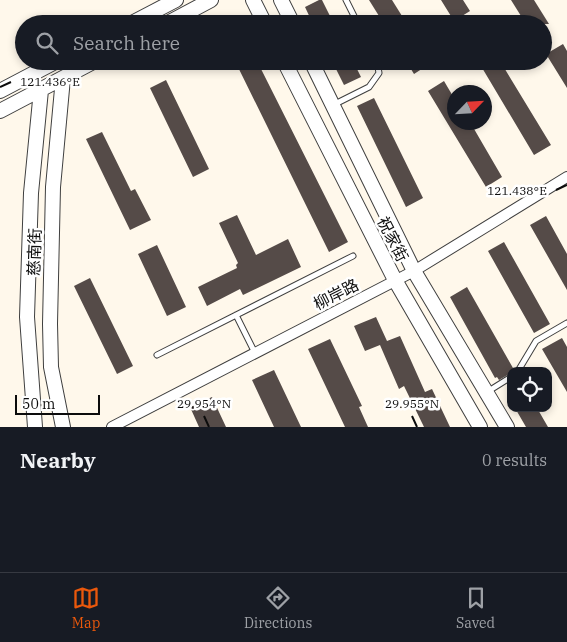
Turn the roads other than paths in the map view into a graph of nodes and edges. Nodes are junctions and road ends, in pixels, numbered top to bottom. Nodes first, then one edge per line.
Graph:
1 (176, 0) edge
2 (211, 0) edge
3 (253, 0) edge
4 (282, 0) edge
5 (346, 0) edge
6 (147, 15) edge
7 (183, 15) edge
8 (260, 15) edge
9 (289, 15) edge
10 (354, 15) edge
11 (40, 70) edge
12 (79, 70) edge
13 (289, 70) edge
14 (315, 70) edge
15 (378, 70) edge
16 (64, 78) junction
17 (41, 90) junction
18 (0, 91) edge
19 (332, 105) junction
20 (0, 111) edge
21 (567, 177) edge
22 (353, 256) dead end
23 (414, 270) junction
24 (395, 280) junction
25 (236, 315) junction
26 (566, 326) edge
27 (255, 353) junction
28 (158, 355) dead end
29 (520, 367) edge
30 (507, 379) edge
31 (486, 392) junction
32 (35, 427) edge
33 (63, 427) edge
34 (112, 427) edge
35 (480, 427) edge
36 (506, 427) edge

1 - 6 street
2 - 7 street
3 - 8 street
4 - 9 street
5 - 10 lane
11 - 18 street
12 - 16 street
13 - 24 street, 祝家街
14 - 19 street, 祝家街
15 - 19 lane
16 - 17 street
16 - 33 street, 慈南街
17 - 20 street
17 - 32 street, 慈南街
19 - 23 street, 祝家街
21 - 23 street, 柳岸路
22 - 25 lane
23 - 24 street, 柳岸路
23 - 31 street, 祝家街
24 - 27 street, 柳岸路
24 - 35 street, 祝家街
25 - 27 lane
25 - 28 lane
26 - 29 lane
27 - 34 street, 柳岸路
30 - 31 lane
31 - 36 street, 祝家街

